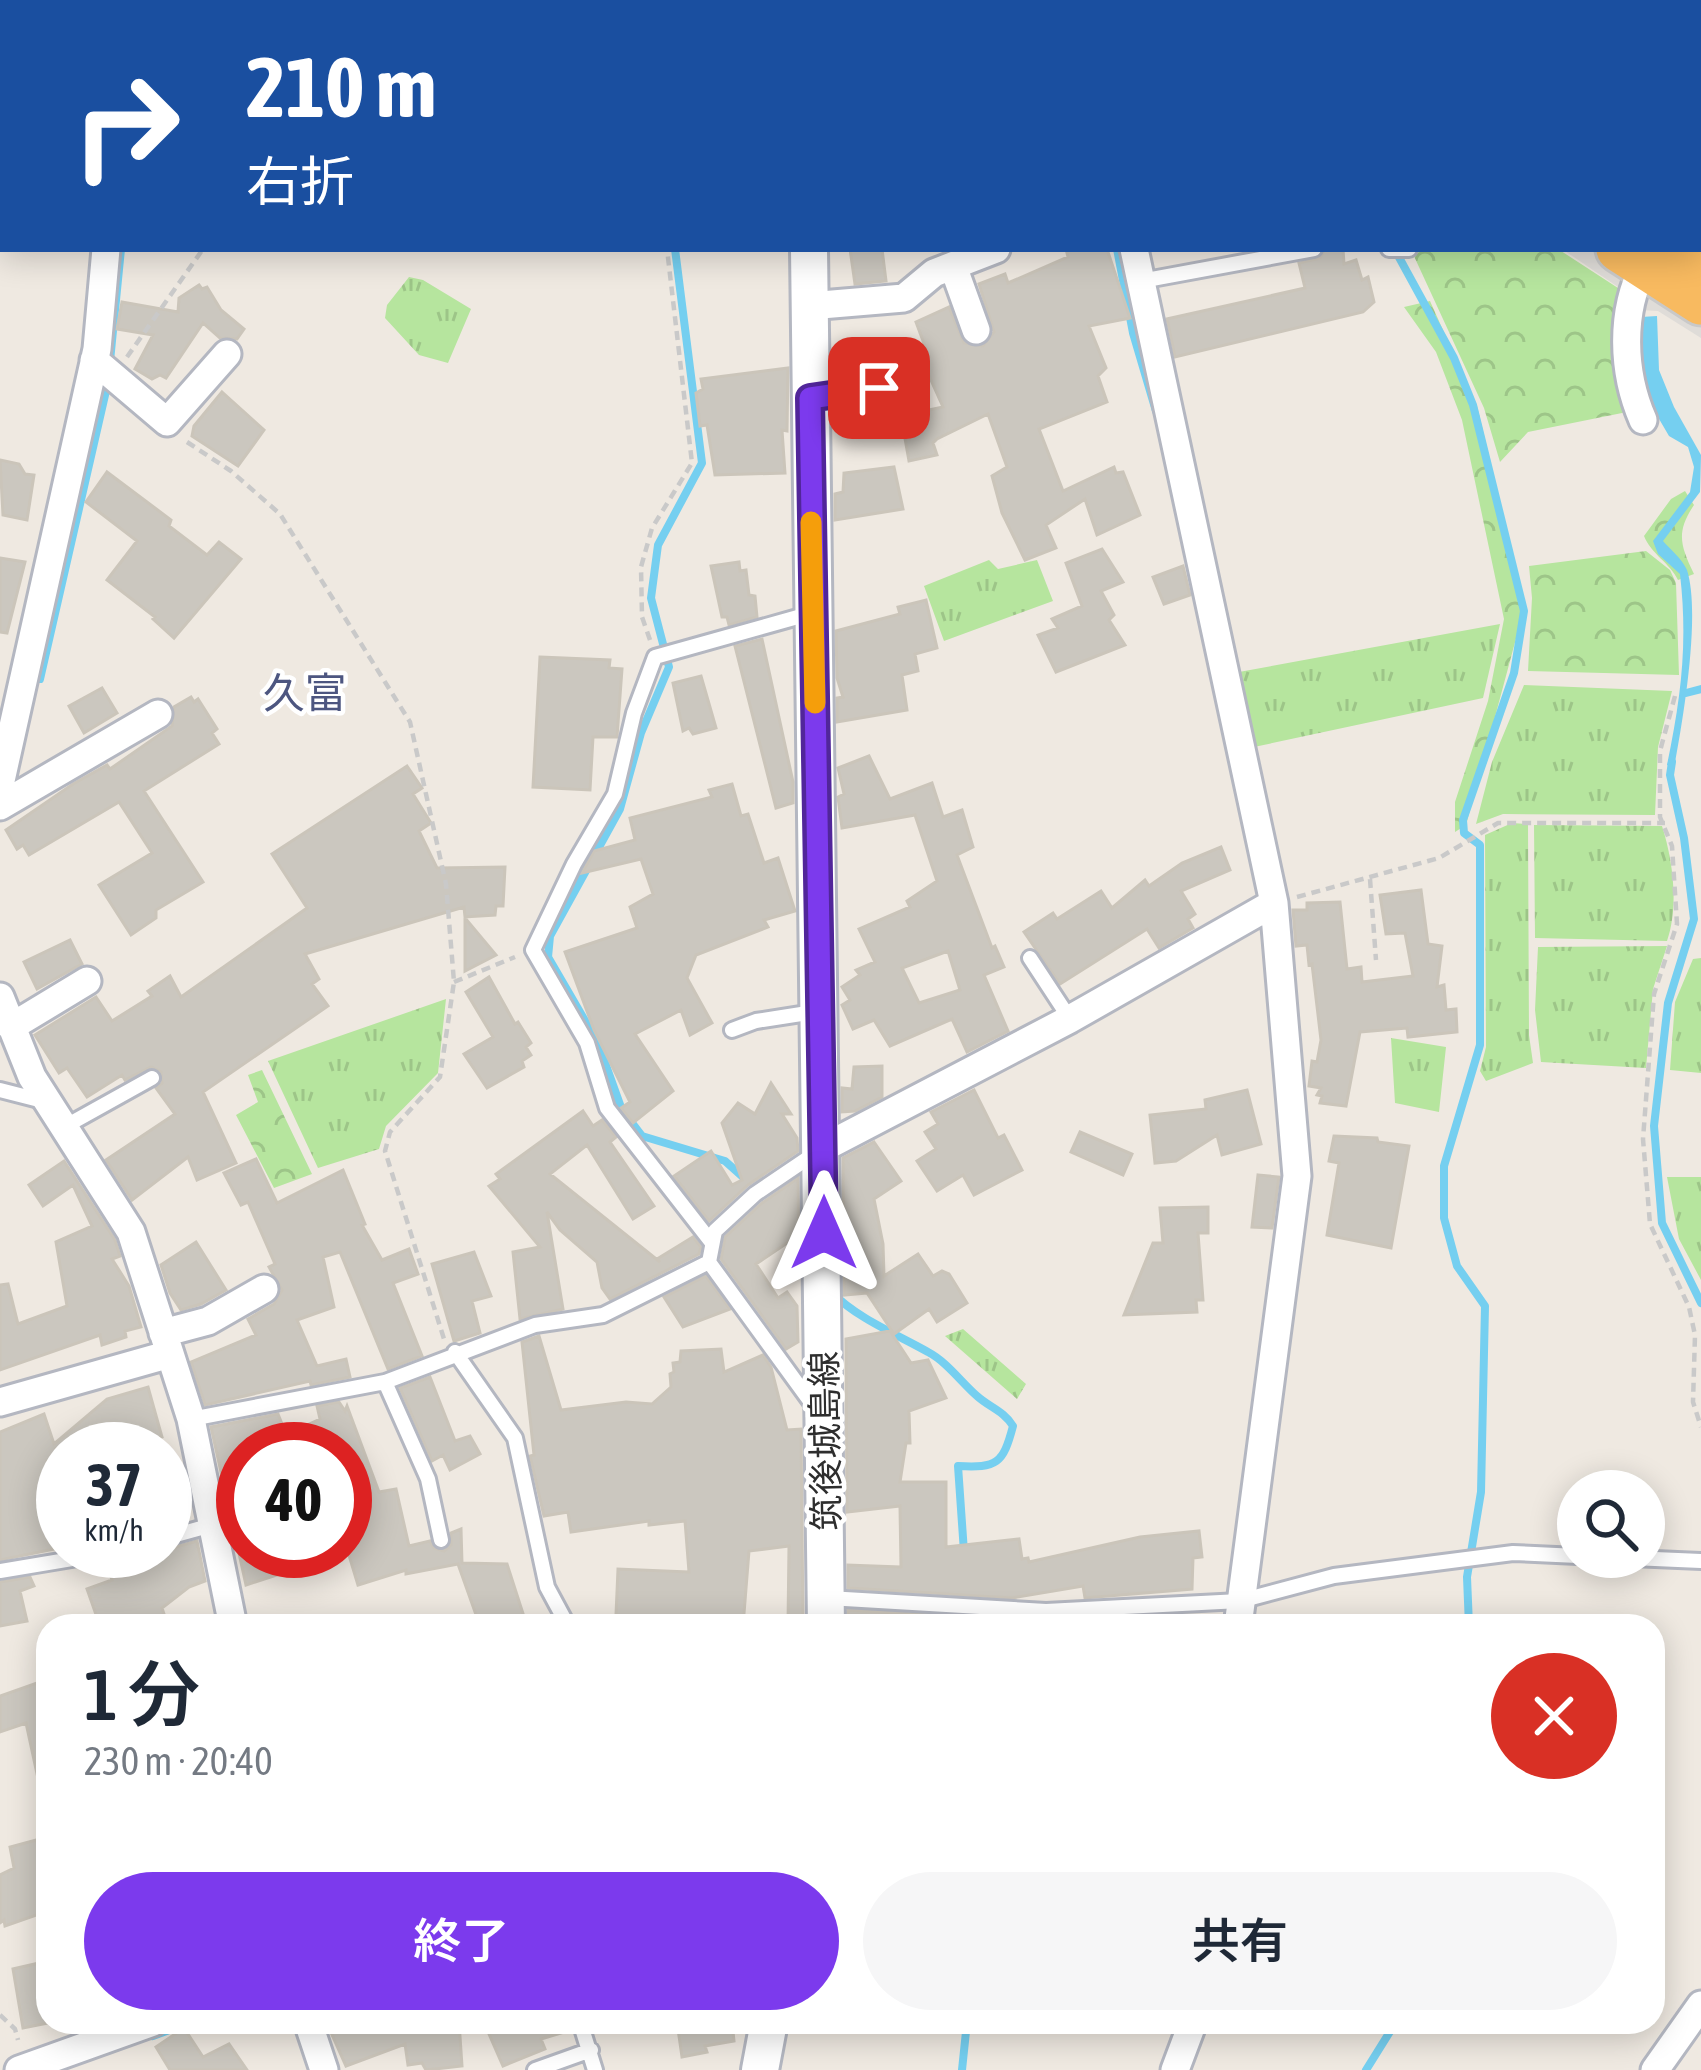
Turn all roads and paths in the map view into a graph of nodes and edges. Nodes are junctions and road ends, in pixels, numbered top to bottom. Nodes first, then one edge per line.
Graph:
1 (106, 252) edge
2 (201, 252) edge
3 (667, 252) edge
4 (809, 252) edge
5 (988, 252) edge
6 (1135, 252) edge
7 (1298, 252) edge
8 (1647, 255) edge
9 (1701, 263) edge
10 (953, 266) junction
11 (1141, 281) junction
12 (1701, 302) edge
13 (809, 306) junction
14 (976, 331) dead end
15 (227, 354) dead end
16 (104, 369) junction
17 (879, 388) dead end
18 (810, 398) junction
19 (1643, 420) dead end
20 (167, 422) junction
21 (813, 613) junction
22 (656, 657) junction
23 (1675, 696) dead end
24 (9, 701) edge
25 (158, 714) dead end
26 (0, 785) edge
27 (0, 806) edge
28 (1665, 823) junction
29 (1370, 878) junction
30 (1274, 903) junction
31 (533, 950) junction
32 (1030, 958) dead end
33 (1376, 960) dead end
34 (87, 981) dead end
35 (454, 982) junction
36 (0, 997) edge
37 (821, 1011) junction
38 (1070, 1019) junction
39 (11, 1027) junction
40 (732, 1030) dead end
41 (152, 1078) dead end
42 (0, 1090) edge
43 (47, 1102) junction
44 (64, 1127) junction
45 (823, 1148) junction
46 (712, 1243) junction
47 (709, 1262) junction
48 (264, 1289) dead end
49 (166, 1344) junction
50 (452, 1354) junction
51 (386, 1382) junction
52 (0, 1402) edge
53 (190, 1419) junction
54 (825, 1421) junction
55 (1701, 1426) edge
56 (212, 1525) junction
57 (192, 1531) edge
58 (441, 1540) dead end
59 (1557, 1555) edge
60 (1665, 1559) edge
61 (1701, 1561) edge
62 (36, 1564) edge
63 (0, 1570) edge
64 (827, 1612) edge
65 (231, 1614) edge
66 (562, 1614) edge
67 (1239, 1614) edge
68 (1701, 2005) edge
69 (0, 2015) edge
70 (117, 2034) edge
71 (312, 2034) edge
72 (585, 2034) edge
73 (767, 2034) edge
74 (1188, 2034) edge
75 (591, 2050) junction
76 (22, 2069) edge
77 (324, 2070) edge
78 (536, 2070) edge
79 (595, 2070) edge
80 (760, 2070) edge
81 (1175, 2070) edge
82 (1655, 2070) edge

1 - 16 street
2 - 16 path
3 - 22 path
4 - 13 street, 筑後城島線
5 - 10 street
6 - 11 street
7 - 11 lane
8 - 9 highway
8 - 12 highway
8 - 19 street
10 - 13 street
10 - 14 street
11 - 30 street
13 - 18 street, 筑後城島線
15 - 20 street
16 - 20 street
16 - 24 street
17 - 18 street
18 - 21 street, 筑後城島線
20 - 35 path
21 - 22 lane
21 - 37 street, 筑後城島線
22 - 31 lane
23 - 28 path
24 - 26 street
25 - 27 street
28 - 29 path
28 - 55 path
29 - 30 path
29 - 33 path
30 - 38 street
30 - 67 street
31 - 35 path
31 - 46 lane
32 - 38 lane
34 - 39 street
35 - 50 path
36 - 39 street
37 - 40 lane
37 - 45 street, 筑後城島線
38 - 45 street
39 - 43 street
41 - 44 lane
42 - 43 lane
43 - 44 street
44 - 49 street
45 - 46 lane
45 - 54 street, 筑後城島線
46 - 47 lane
47 - 50 lane
47 - 54 lane
48 - 49 street
49 - 52 street
49 - 53 street
50 - 51 lane
50 - 66 lane
51 - 53 lane
51 - 58 lane
53 - 56 street
54 - 64 street, 筑後城島線
56 - 57 lane
56 - 65 street
59 - 67 lane
60 - 61 lane
62 - 63 lane
64 - 67 lane
68 - 82 street
69 - 76 path
70 - 76 street
71 - 77 street
72 - 75 lane
73 - 80 street
74 - 81 street
75 - 78 lane
75 - 79 lane

